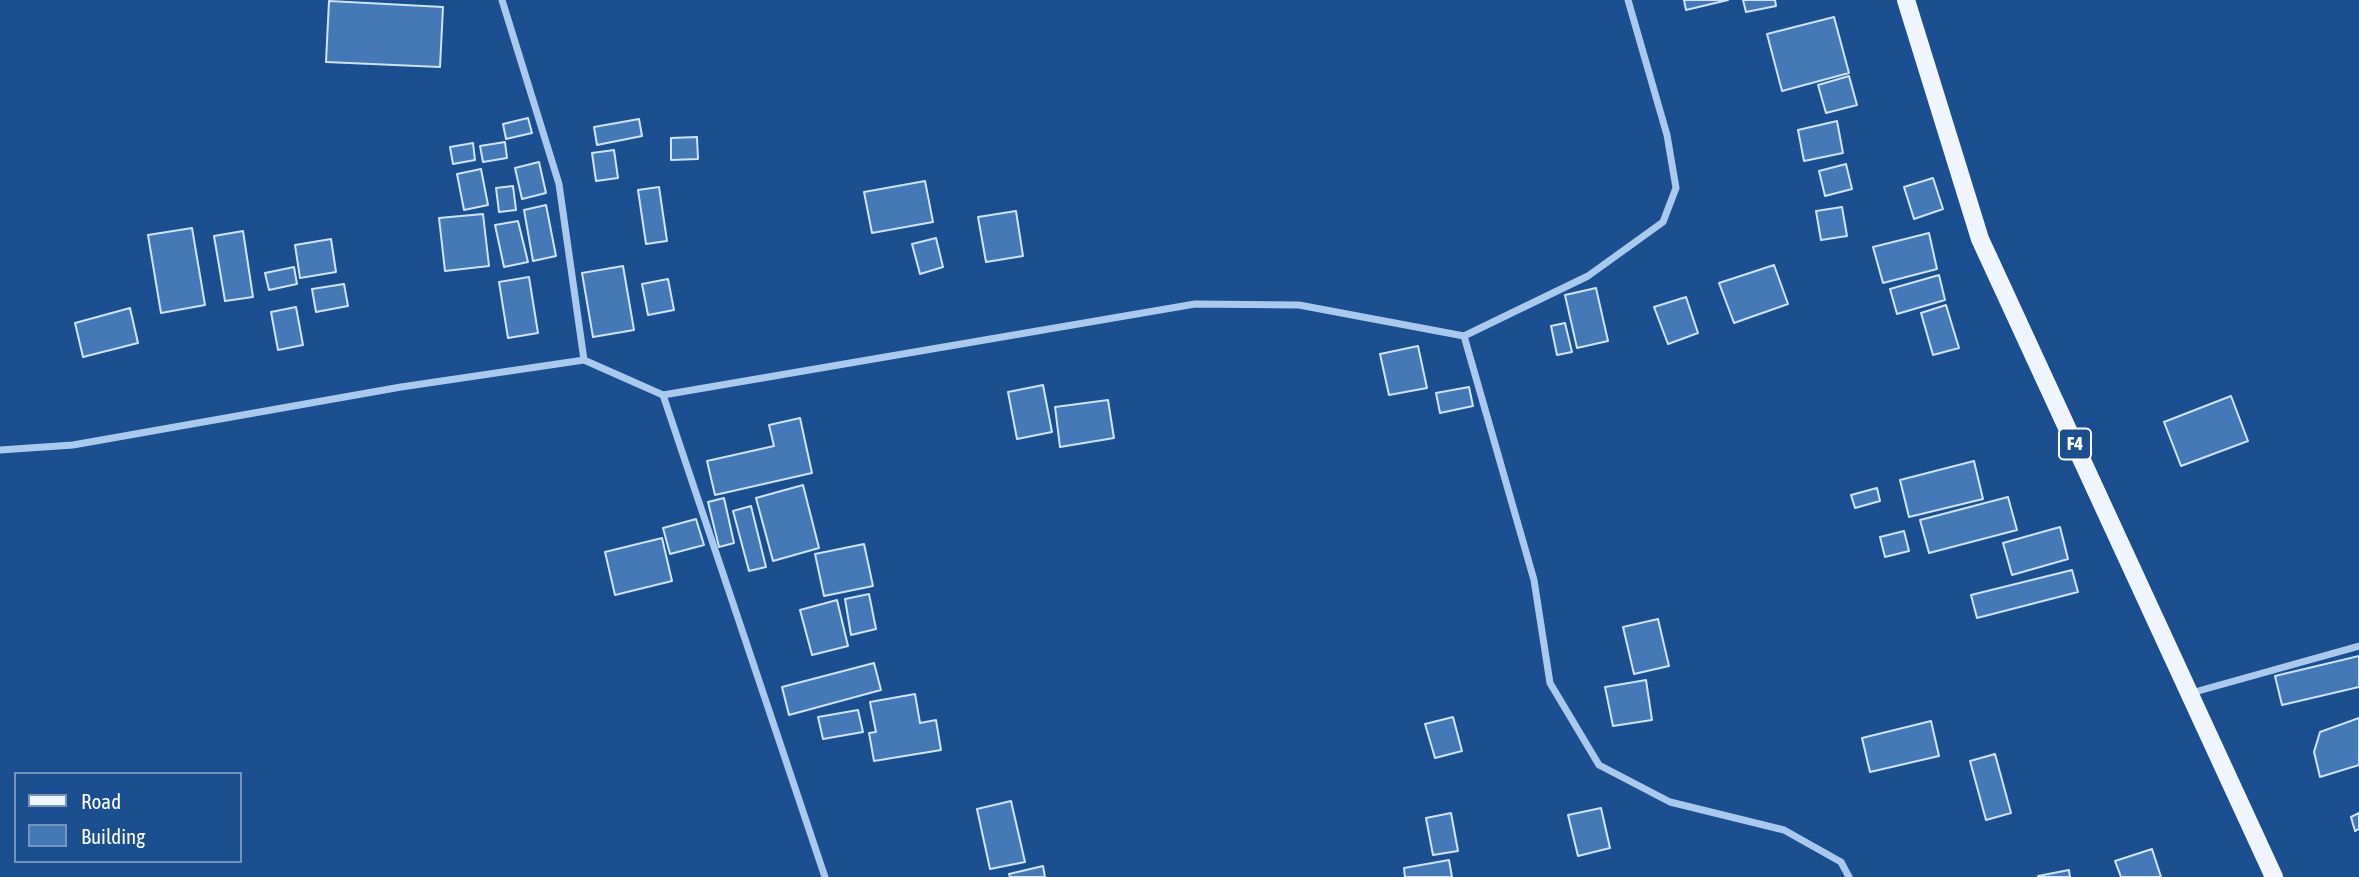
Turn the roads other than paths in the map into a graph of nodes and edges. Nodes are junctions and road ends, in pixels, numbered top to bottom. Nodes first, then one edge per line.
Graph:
1 (502, 0) edge
2 (1628, 0) edge
3 (1906, 0) edge
4 (1464, 336) junction
5 (584, 360) junction
6 (663, 395) junction
7 (0, 450) edge
8 (2359, 646) edge
9 (2190, 693) junction
10 (825, 877) edge
11 (1849, 877) edge
12 (2274, 877) edge

1 - 5 street
2 - 4 street
3 - 9 main road, F4
4 - 6 street
4 - 11 street
5 - 6 street
5 - 7 street
6 - 10 street
8 - 9 street
9 - 12 main road, F4

